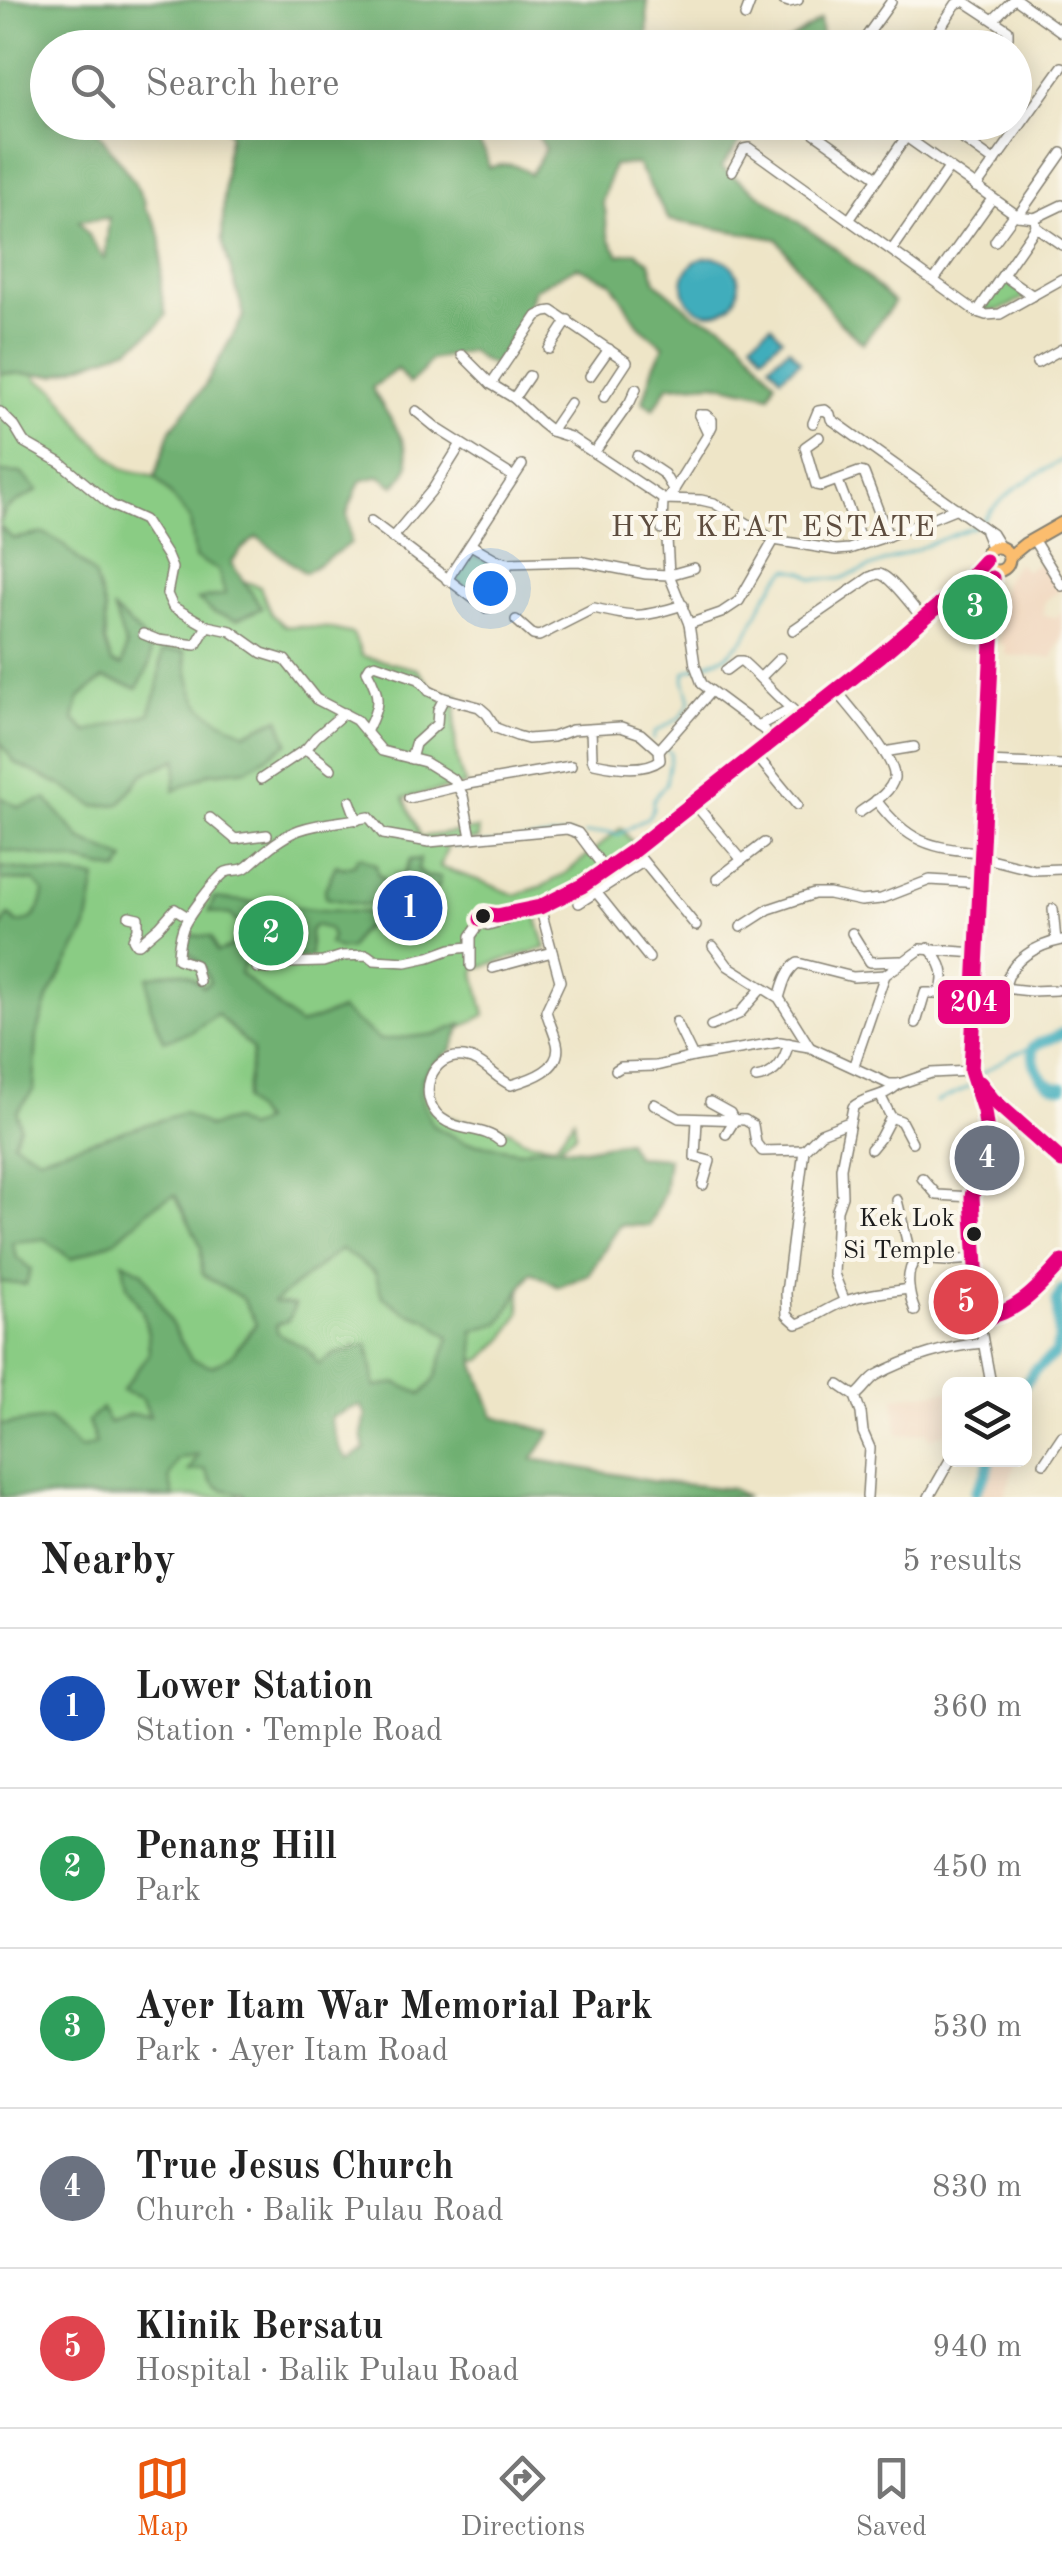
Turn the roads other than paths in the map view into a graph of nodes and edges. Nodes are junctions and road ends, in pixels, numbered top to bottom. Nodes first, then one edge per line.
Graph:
1 (751, 0) edge
2 (783, 0) edge
3 (798, 0) edge
4 (1015, 0) edge
5 (891, 2) edge
6 (745, 16) dead end
7 (994, 19) junction
8 (871, 30) edge
9 (938, 30) edge
10 (1007, 30) edge
11 (1062, 32) edge
12 (1062, 67) edge
13 (1032, 109) edge
14 (824, 140) edge
15 (905, 140) edge
16 (909, 140) edge
17 (964, 140) edge
18 (1010, 140) edge
19 (1062, 153) edge
20 (994, 162) junction
21 (949, 168) junction
22 (732, 171) dead end
23 (878, 178) junction
24 (976, 188) junction
25 (992, 199) junction
26 (1062, 205) edge
27 (1016, 215) junction
28 (848, 220) junction
29 (1036, 223) junction
30 (994, 241) dead end
31 (1062, 245) edge
32 (892, 250) junction
33 (1003, 275) junction
34 (1062, 279) edge
35 (934, 280) junction
36 (1034, 296) junction
37 (977, 312) junction
38 (568, 320) junction
39 (549, 349) dead end
40 (609, 349) junction
41 (1062, 349) edge
42 (462, 356) dead end
43 (1036, 363) dead end
44 (530, 376) dead end
45 (590, 376) dead end
46 (491, 384) junction
47 (636, 389) dead end
48 (604, 397) dead end
49 (514, 398) junction
50 (570, 403) dead end
51 (416, 411) dead end
52 (0, 412) edge
53 (813, 423) dead end
54 (551, 430) junction
55 (708, 434) dead end
56 (819, 437) dead end
57 (461, 444) junction
58 (594, 453) junction
59 (637, 456) dead end
60 (522, 465) dead end
61 (514, 477) junction
62 (838, 481) junction
63 (668, 496) junction
64 (957, 508) junction
65 (370, 521) dead end
66 (1062, 523) edge
67 (662, 528) dead end
68 (888, 536) junction
69 (392, 538) junction
70 (667, 539) dead end
71 (774, 540) junction
72 (1029, 542) junction
73 (862, 544) junction
74 (471, 545) junction
75 (997, 559) junction
76 (508, 563) junction
77 (694, 568) dead end
78 (669, 575) junction
79 (447, 580) junction
80 (1062, 586) edge
81 (683, 606) junction
82 (923, 619) junction
83 (516, 620) dead end
84 (690, 624) junction
85 (206, 626) junction
86 (793, 630) dead end
87 (144, 634) dead end
88 (780, 658) dead end
89 (726, 670) dead end
90 (761, 677) junction
91 (836, 690) junction
92 (710, 692) junction
93 (444, 698) junction
94 (790, 709) junction
95 (344, 713) junction
96 (802, 718) junction
97 (758, 726) junction
98 (592, 729) junction
99 (367, 730) junction
100 (776, 738) junction
101 (662, 747) junction
102 (914, 747) dead end
103 (306, 749) junction
104 (884, 752) junction
105 (756, 755) junction
106 (411, 759) junction
107 (986, 762) junction
108 (1062, 765) edge
109 (571, 766) dead end
110 (332, 769) dead end
111 (261, 779) dead end
112 (460, 787) junction
113 (409, 798) dead end
114 (876, 800) junction
115 (350, 801) dead end
116 (694, 803) junction
117 (797, 805) dead end
118 (860, 812) dead end
119 (210, 818) dead end
120 (357, 820) junction
121 (266, 835) dead end
122 (472, 837) junction
123 (764, 843) dead end
124 (634, 850) junction
125 (982, 855) junction
126 (742, 860) junction
127 (643, 862) junction
128 (1062, 869) edge
129 (605, 870) junction
130 (717, 879) dead end
131 (980, 883) junction
132 (596, 892) junction
133 (579, 904) dead end
134 (536, 908) junction
135 (1054, 909) dead end
136 (129, 916) dead end
137 (188, 918) junction
138 (696, 926) dead end
139 (741, 927) dead end
140 (852, 934) dead end
141 (1059, 941) edge
142 (713, 946) dead end
143 (469, 947) junction
144 (930, 948) junction
145 (552, 952) junction
146 (977, 953) junction
147 (649, 958) dead end
148 (904, 961) junction
149 (471, 966) dead end
150 (257, 968) dead end
151 (494, 968) dead end
152 (886, 975) junction
153 (199, 981) dead end
154 (975, 985) junction
155 (1005, 987) junction
156 (761, 989) junction
157 (1057, 990) dead end
158 (779, 998) junction
159 (676, 1022) dead end
160 (916, 1023) dead end
161 (711, 1026) dead end
162 (789, 1043) junction
163 (810, 1047) junction
164 (693, 1056) junction
165 (854, 1066) junction
166 (616, 1070) dead end
167 (971, 1071) junction
168 (756, 1078) dead end
169 (899, 1084) junction
170 (881, 1096) junction
171 (710, 1102) dead end
172 (654, 1104) dead end
173 (891, 1118) junction
174 (698, 1120) junction
175 (734, 1120) junction
176 (849, 1122) junction
177 (986, 1122) junction
178 (1022, 1126) junction
179 (726, 1134) dead end
180 (500, 1140) dead end
181 (912, 1142) dead end
182 (872, 1148) dead end
183 (804, 1150) junction
184 (1062, 1161) edge
185 (922, 1178) dead end
186 (702, 1184) dead end
187 (972, 1196) junction
188 (897, 1200) dead end
189 (974, 1259) junction
190 (916, 1260) junction
191 (1062, 1262) edge
192 (909, 1289) junction
193 (845, 1302) junction
194 (916, 1312) dead end
195 (979, 1318) junction
196 (983, 1343) junction
197 (990, 1377) edge
198 (840, 1385) dead end
199 (855, 1396) junction
200 (1062, 1436) edge
201 (1044, 1463) dead end
202 (946, 1467) edge
203 (867, 1497) edge
204 (929, 1497) edge

1 - 6 street
2 - 3 street
4 - 7 street
4 - 11 street
5 - 8 street
7 - 9 street
7 - 10 street
12 - 13 street
14 - 23 street
15 - 23 street
16 - 21 street
17 - 20 street
18 - 20 street
19 - 27 street
20 - 24 street
21 - 24 street
21 - 32 street
22 - 28 street
23 - 28 street
24 - 25 street
25 - 27 street
25 - 35 street
26 - 29 street
27 - 29 street
27 - 30 street
28 - 32 street
29 - 31 street
29 - 33 street
32 - 35 street
33 - 36 street
33 - 37 street
34 - 36 street
35 - 37 street
36 - 37 street
38 - 39 street
38 - 40 street
38 - 46 street
40 - 45 street
40 - 48 street
41 - 43 street
42 - 46 street
44 - 49 street
46 - 49 street
47 - 58 street
49 - 54 street
50 - 54 street
51 - 57 street
52 - 85 street
53 - 64 street
54 - 58 street
55 - 63 street
56 - 62 street
57 - 61 street
57 - 69 street
58 - 63 street
59 - 63 street
60 - 61 street
61 - 74 street
62 - 68 street
62 - 73 street
63 - 67 street
63 - 71 street
64 - 68 street
64 - 75 street
65 - 69 street
66 - 72 main road
68 - 73 street
69 - 79 street
70 - 78 street
71 - 73 street
71 - 84 street
72 - 75 main road
72 - 80 street
74 - 76 street
74 - 79 street
75 - 82 street
75 - 107 main road
76 - 78 street
76 - 79 street
77 - 78 street
78 - 81 street
81 - 83 street
81 - 84 street
82 - 86 street
82 - 91 street
84 - 92 street
85 - 87 street
85 - 95 street
88 - 90 street
89 - 90 street
90 - 94 street
91 - 96 street
91 - 104 street
92 - 97 street
92 - 101 street
93 - 98 street
93 - 99 street
93 - 106 street
94 - 96 street
94 - 97 street
95 - 99 street
95 - 103 street
96 - 100 street
97 - 100 street
98 - 101 street
98 - 101 street
99 - 106 street
100 - 105 street
102 - 104 street
103 - 110 street
103 - 111 street
104 - 114 street
105 - 116 street
105 - 117 street
106 - 112 street
107 - 108 street
107 - 125 main road
109 - 112 street
112 - 113 street
112 - 122 street
114 - 118 street
114 - 125 street
115 - 120 street
116 - 124 street
116 - 126 street
119 - 121 street
120 - 122 street
120 - 137 street
122 - 129 street
123 - 126 street
124 - 127 street
124 - 129 street
125 - 128 street
125 - 131 main road
126 - 130 street
127 - 132 street
127 - 138 street
129 - 134 street
131 - 139 street
131 - 146 main road
132 - 133 street
132 - 147 street
134 - 143 street
134 - 145 street
135 - 141 street
136 - 137 street
137 - 153 street
140 - 148 street
141 - 155 street
142 - 156 street
143 - 149 street
143 - 150 street
144 - 146 street
144 - 148 street
144 - 160 street
145 - 151 street
145 - 180 street
146 - 154 main road
148 - 152 street
152 - 158 street
152 - 165 street
154 - 155 street
154 - 167 main road
155 - 157 street
156 - 158 street
156 - 161 street
158 - 163 street
159 - 164 street
162 - 163 street
162 - 164 street
162 - 168 street
163 - 165 street
164 - 166 street
165 - 169 street
167 - 169 street
167 - 177 main road
167 - 178 main road
169 - 170 street
170 - 173 street
170 - 176 street
171 - 175 street
172 - 174 street
173 - 181 street
173 - 182 street
174 - 175 street
174 - 186 street
175 - 179 street
175 - 183 street
176 - 183 street
176 - 193 street
177 - 178 main road
177 - 187 main road
178 - 184 main road
183 - 193 street
185 - 187 street
187 - 189 main road
188 - 190 street
189 - 190 street
189 - 195 main road
190 - 192 street
191 - 195 main road
192 - 193 street
192 - 194 street
195 - 196 street
196 - 197 street
196 - 199 street
198 - 199 street
199 - 203 street
200 - 201 street
202 - 204 street

